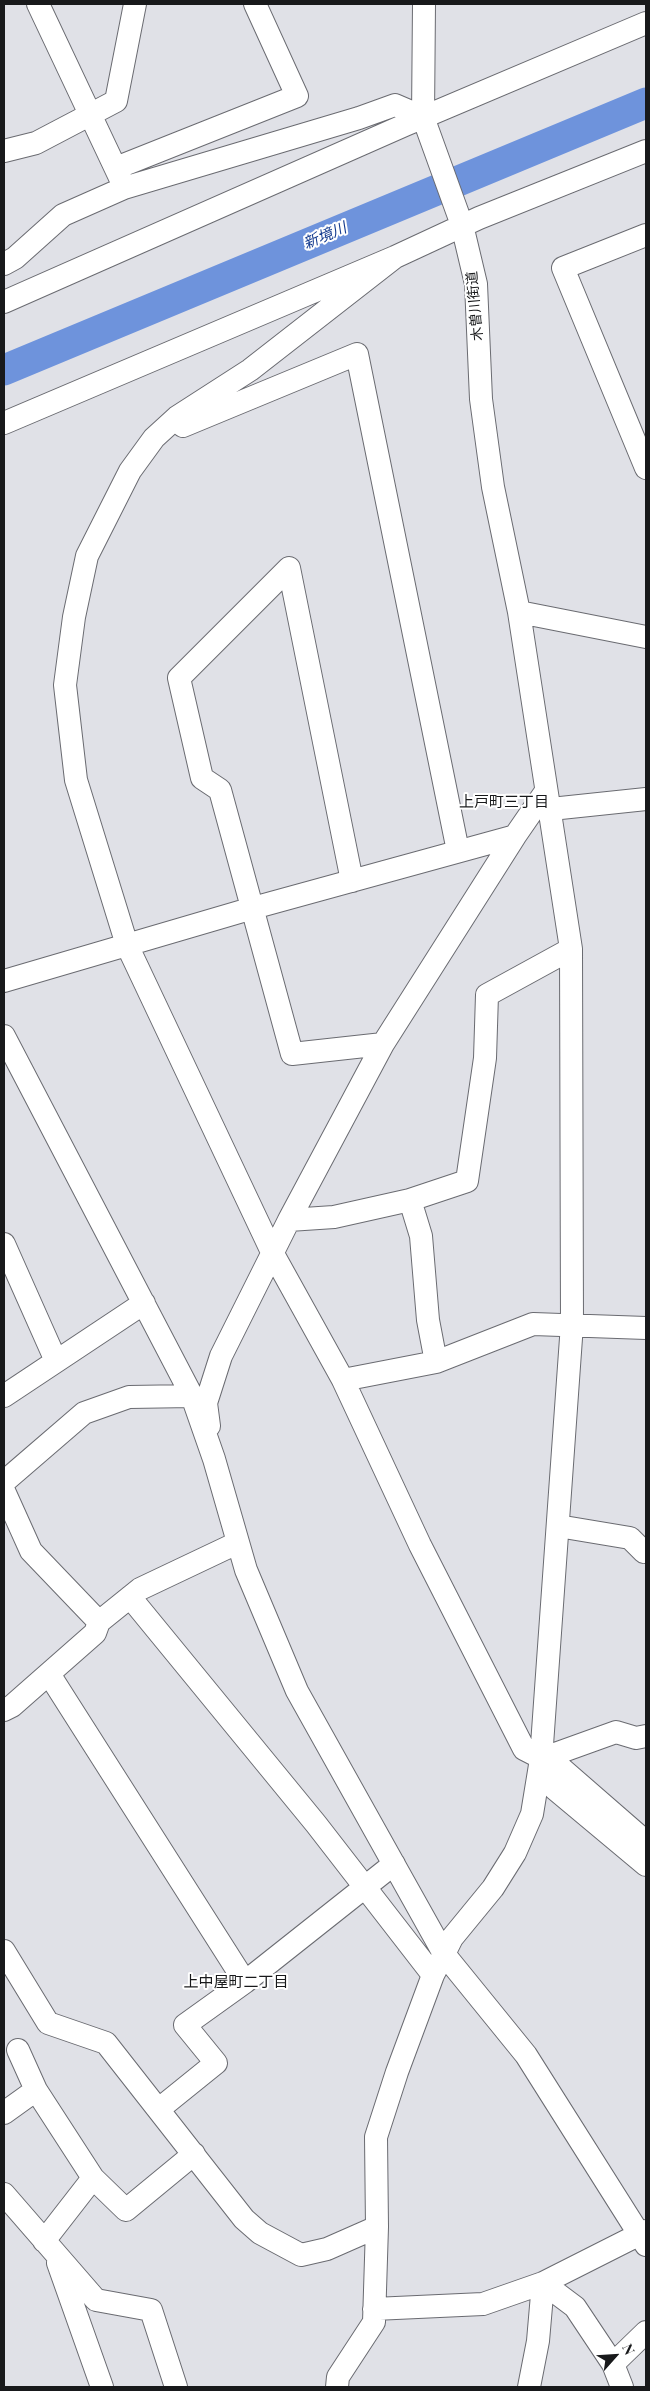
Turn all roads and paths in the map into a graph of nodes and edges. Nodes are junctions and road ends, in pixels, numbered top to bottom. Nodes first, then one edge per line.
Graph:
1 (38, 4) edge
2 (135, 4) edge
3 (255, 4) edge
4 (424, 4) edge
5 (646, 23) edge
6 (90, 113) junction
7 (424, 117) junction
8 (4, 151) edge
9 (646, 151) edge
10 (120, 178) junction
11 (462, 225) junction
12 (646, 235) edge
13 (395, 256) junction
14 (4, 264) edge
15 (4, 302) edge
16 (4, 424) edge
17 (154, 438) junction
18 (646, 468) edge
19 (519, 612) junction
20 (646, 637) edge
21 (548, 800) junction
22 (646, 800) edge
23 (515, 836) junction
24 (458, 851) junction
25 (352, 881) junction
26 (253, 908) junction
27 (127, 945) junction
28 (571, 949) junction
29 (4, 981) edge
30 (4, 1036) edge
31 (383, 1044) junction
32 (410, 1200) junction
33 (289, 1220) junction
34 (4, 1244) edge
35 (272, 1252) junction
36 (144, 1303) junction
37 (572, 1324) junction
38 (646, 1328) edge
39 (56, 1362) junction
40 (436, 1362) junction
41 (343, 1380) junction
42 (4, 1396) edge
43 (192, 1396) junction
44 (214, 1459) junction
45 (4, 1482) edge
46 (4, 1491) edge
47 (558, 1526) junction
48 (237, 1543) junction
49 (645, 1555) edge
50 (130, 1597) junction
51 (99, 1622) junction
52 (49, 1674) junction
53 (4, 1710) edge
54 (646, 1736) edge
55 (541, 1759) junction
56 (646, 1842) edge
57 (394, 1864) junction
58 (646, 1865) edge
59 (365, 1888) junction
60 (4, 1951) edge
61 (444, 1954) junction
62 (433, 1976) junction
63 (245, 1982) junction
64 (18, 2050) dead end
65 (36, 2090) junction
66 (158, 2109) junction
67 (4, 2112) edge
68 (194, 2154) junction
69 (94, 2178) junction
70 (4, 2194) edge
71 (377, 2227) junction
72 (644, 2237) edge
73 (49, 2246) junction
74 (543, 2283) junction
75 (374, 2308) junction
76 (646, 2332) edge
77 (613, 2364) junction
78 (102, 2387) edge
79 (176, 2387) edge
80 (337, 2387) edge
81 (529, 2387) edge
82 (622, 2387) edge

1 - 6 street
2 - 6 street
3 - 10 street
4 - 7 street, 木曽川街道
5 - 7 street
6 - 8 street
6 - 10 street
7 - 10 street
7 - 11 street, 木曽川街道
7 - 15 street
9 - 11 street
10 - 14 street
11 - 13 street
11 - 19 street, 木曽川街道
12 - 18 street
13 - 16 street
13 - 17 street
17 - 24 street
17 - 27 street
19 - 20 street
19 - 21 street, 木曽川街道
21 - 22 street
21 - 23 street
21 - 28 street, 木曽川街道
23 - 24 street
23 - 31 street
24 - 25 street
25 - 26 street
25 - 26 street
26 - 27 street
26 - 31 street
27 - 29 street
27 - 35 street
28 - 32 street
28 - 37 street, 木曽川街道
30 - 36 street
31 - 33 street
32 - 33 street
32 - 40 street
33 - 35 street
34 - 39 street
35 - 41 street
35 - 44 street
36 - 39 street
36 - 43 street
37 - 38 street
37 - 40 street
37 - 47 street, 木曽川街道
39 - 42 street
40 - 41 street
41 - 55 street
43 - 44 street
43 - 45 street
44 - 48 street
46 - 51 street
47 - 49 street
47 - 55 street, 木曽川街道
48 - 50 street
48 - 57 street
50 - 51 street
50 - 59 street
51 - 52 street
52 - 53 street
52 - 63 street
54 - 55 street
55 - 56 street
55 - 58 street
55 - 61 street, 木曽川街道
57 - 59 street
57 - 61 street
59 - 62 street
59 - 63 street
60 - 66 street
61 - 62 street, 木曽川街道
61 - 72 street
62 - 71 street, 木曽川街道
63 - 66 street
64 - 65 street
65 - 67 street
65 - 69 street
66 - 68 street
68 - 69 street
68 - 71 street
69 - 73 street
70 - 73 street
71 - 75 street, 木曽川街道
72 - 74 street
73 - 78 street
73 - 79 street
74 - 75 street
74 - 77 street
74 - 81 street
75 - 80 street, 木曽川街道
76 - 77 street
77 - 82 street

